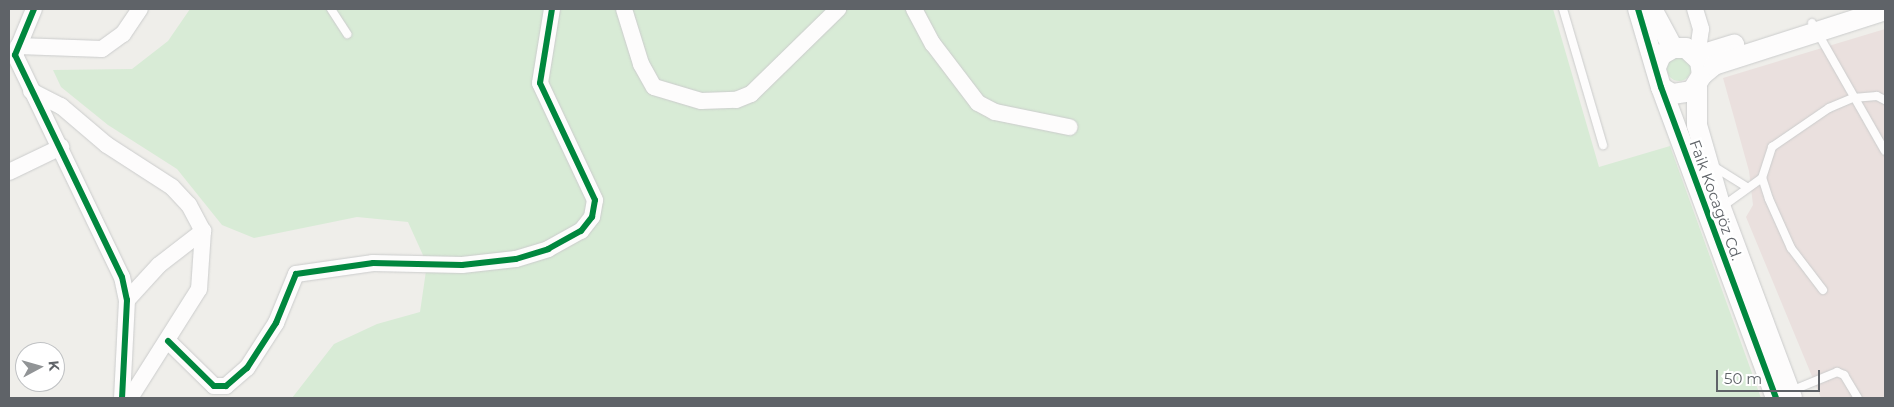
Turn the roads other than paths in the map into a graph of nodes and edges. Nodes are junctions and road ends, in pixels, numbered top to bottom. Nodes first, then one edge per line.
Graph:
1 (34, 9) edge
2 (140, 9) edge
3 (331, 9) edge
4 (552, 9) edge
5 (624, 9) edge
6 (838, 9) edge
7 (914, 9) edge
8 (1563, 9) edge
9 (1638, 9) edge
10 (1652, 9) edge
11 (1695, 9) edge
12 (1853, 9) edge
13 (1885, 10) edge
14 (1814, 27) junction
15 (347, 34) dead end
16 (18, 46) junction
17 (1672, 48) junction
18 (1699, 72) junction
19 (1658, 77) junction
20 (30, 91) junction
21 (1853, 98) junction
22 (1885, 100) edge
23 (1069, 127) dead end
24 (1603, 145) dead end
25 (61, 147) junction
26 (1885, 151) edge
27 (1708, 162) junction
28 (9, 172) edge
29 (1762, 178) junction
30 (1746, 186) junction
31 (1721, 208) junction
32 (203, 231) junction
33 (1823, 290) dead end
34 (126, 300) junction
35 (168, 341) junction
36 (1786, 396) edge
37 (122, 398) edge
38 (130, 398) edge
39 (1858, 398) edge

1 - 16 street
2 - 16 street
3 - 15 lane
4 - 35 street
5 - 6 street
7 - 23 street
8 - 24 lane
9 - 19 street, Faik Kocagöz Cd.
10 - 17 street
11 - 18 street
12 - 14 street
13 - 14 street
14 - 18 street
14 - 21 lane
16 - 20 street
17 - 18 street
17 - 19 street
18 - 19 street
18 - 27 street
19 - 36 street, Faik Kocagöz Cd.
20 - 25 street
20 - 32 street
21 - 22 lane
21 - 26 lane
21 - 29 lane
25 - 28 street
25 - 34 street
27 - 30 lane
27 - 31 street
29 - 30 lane
29 - 33 lane
30 - 31 lane
31 - 36 street
32 - 34 street
32 - 35 street
34 - 37 street
35 - 38 street
36 - 39 lane

